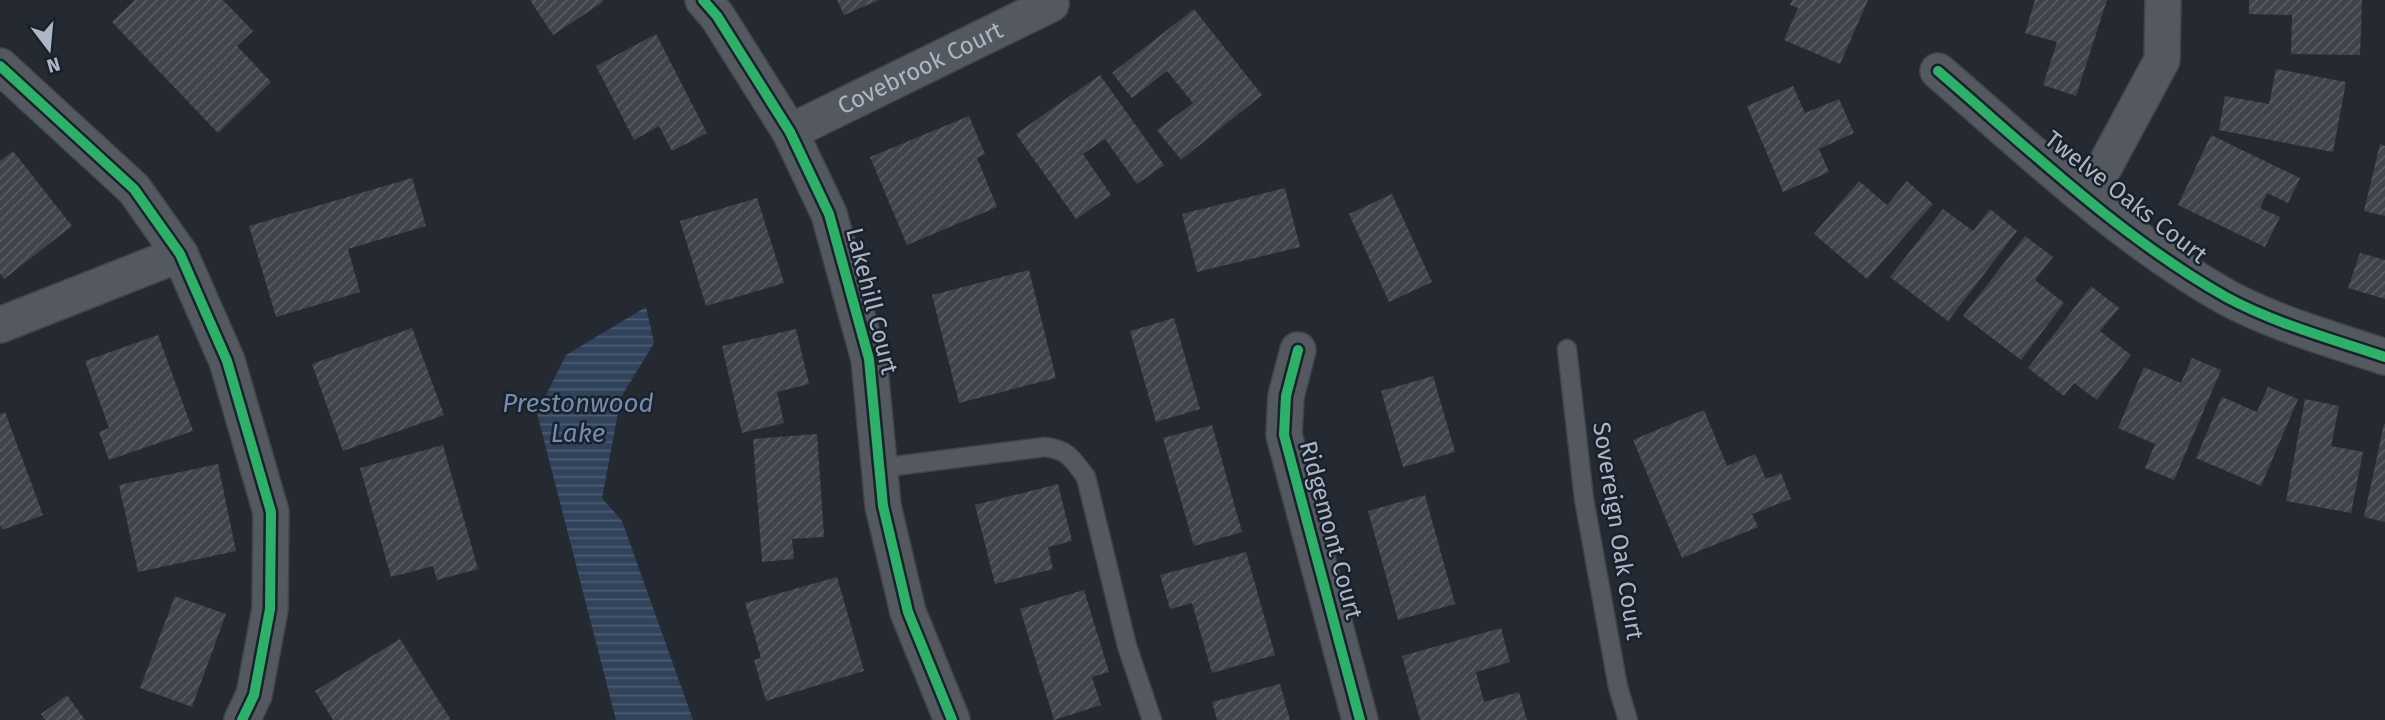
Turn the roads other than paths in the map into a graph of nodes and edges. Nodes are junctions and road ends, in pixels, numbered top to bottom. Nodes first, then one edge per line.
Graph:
1 (703, 0) edge
2 (2163, 0) edge
3 (1051, 4) dead end
4 (0, 66) edge
5 (1938, 71) dead end
6 (790, 132) junction
7 (2087, 199) junction
8 (180, 254) junction
9 (0, 326) edge
10 (1567, 349) dead end
11 (1298, 350) dead end
12 (2385, 357) edge
13 (879, 468) junction
14 (242, 720) edge
15 (952, 720) edge
16 (1152, 720) edge
17 (1360, 720) edge
18 (1628, 720) edge

1 - 6 street, Lakehill Court
2 - 7 street
3 - 6 street, Covebrook Court
4 - 8 street
5 - 7 street, Twelve Oaks Court
6 - 13 street, Lakehill Court
7 - 12 street, Twelve Oaks Court
8 - 9 street
8 - 14 street
10 - 18 lane, Sovereign Oak Court
11 - 17 street, Ridgemont Court
13 - 15 street, Lakehill Court
13 - 16 lane

